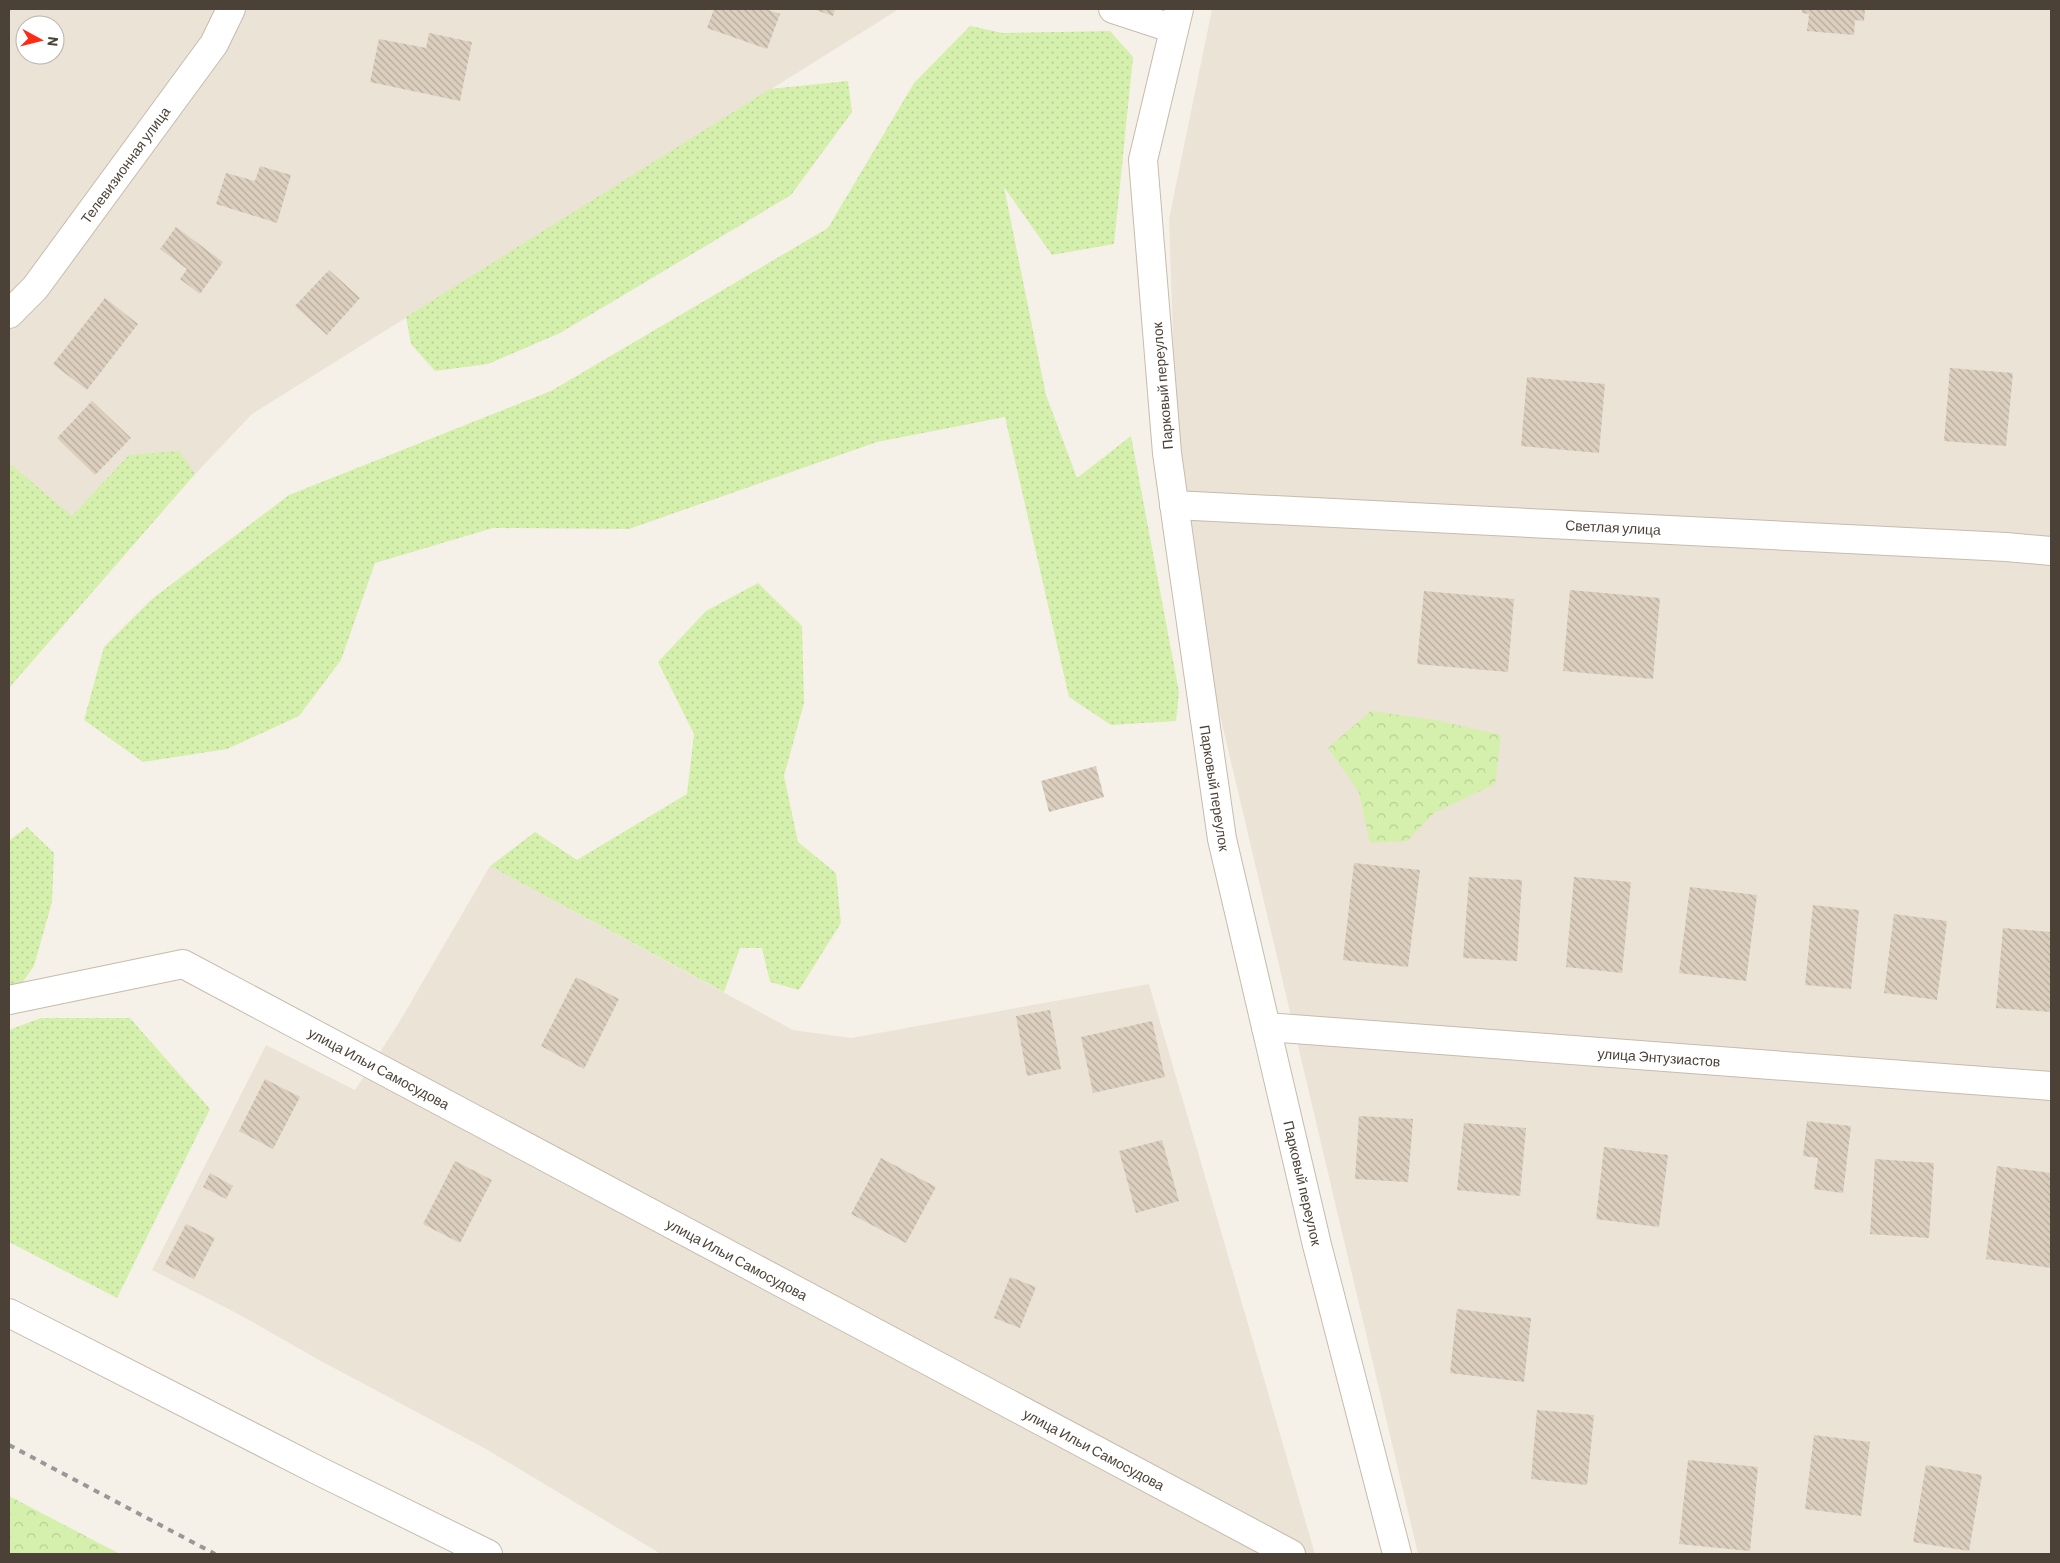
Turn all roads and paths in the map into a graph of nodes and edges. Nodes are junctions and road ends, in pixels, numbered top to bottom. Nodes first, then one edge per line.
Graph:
1 (232, 9) edge
2 (1113, 9) edge
3 (1177, 19) edge
4 (9, 314) edge
5 (1174, 505) junction
6 (2051, 551) edge
7 (9, 1000) edge
8 (1266, 1027) junction
9 (2051, 1086) edge
10 (9, 1313) edge
11 (488, 1554) edge
12 (1291, 1554) edge
13 (1396, 1554) edge

1 - 4 street, Телевизионная улица
2 - 3 street
3 - 5 street, Парковый переулок
5 - 6 street, Светлая улица
5 - 8 street, Парковый переулок
7 - 12 street, улица Ильи Самосудова
8 - 9 street, улица Энтузиастов
8 - 13 street, Парковый переулок
10 - 11 street

